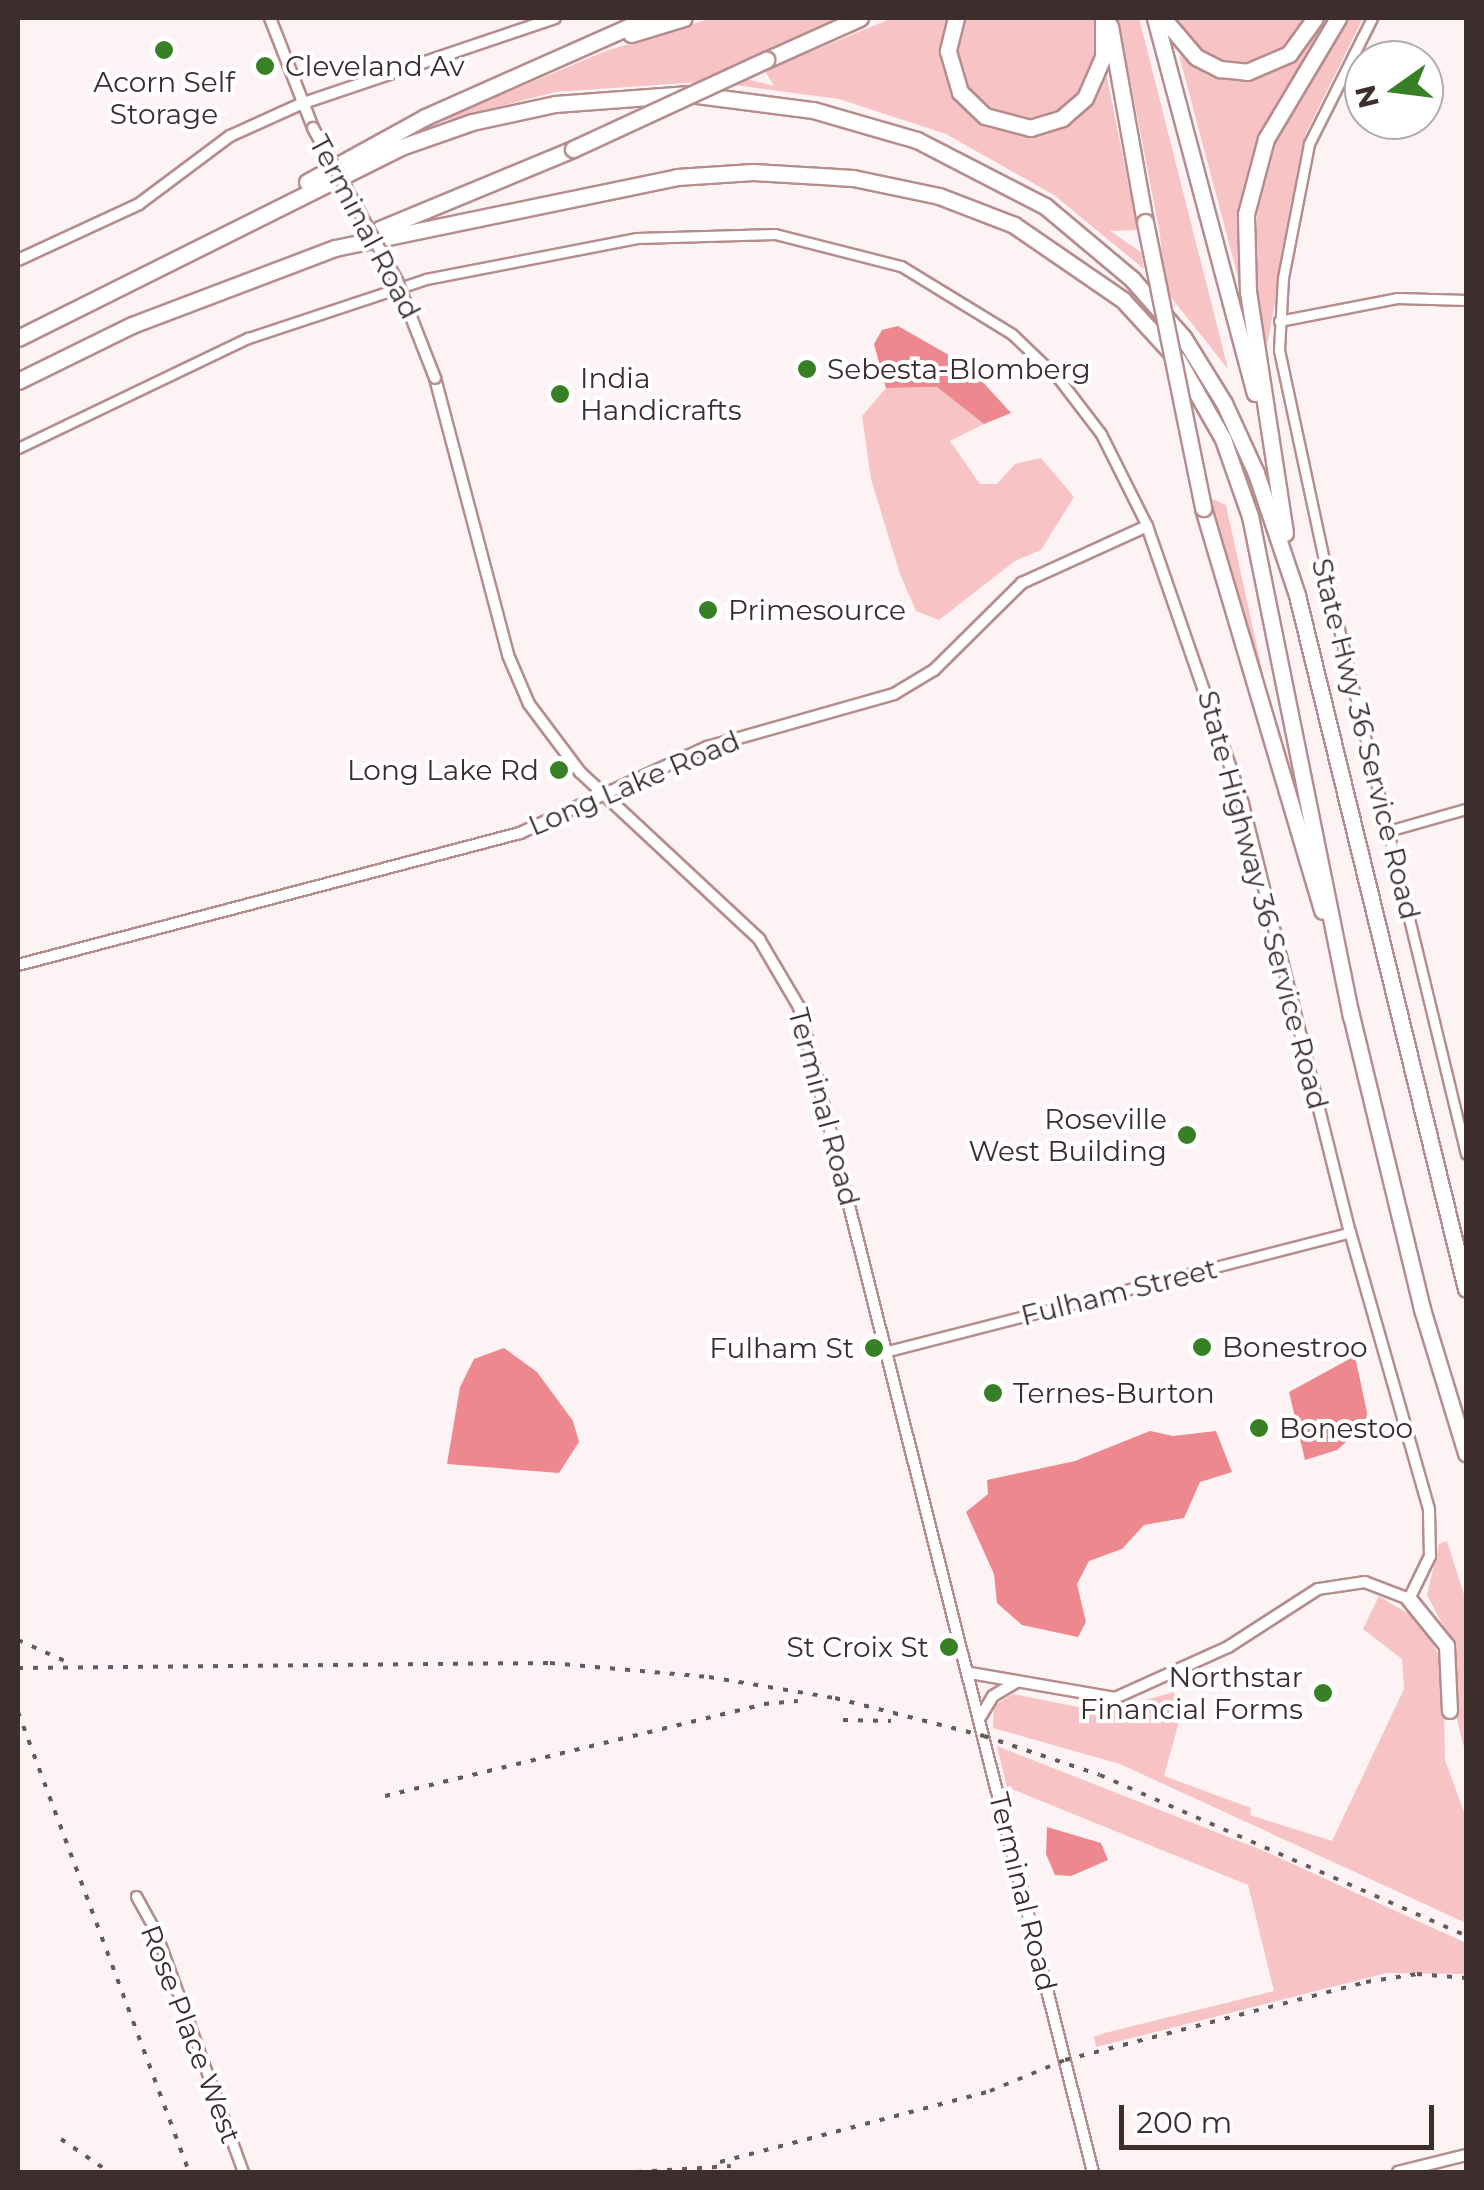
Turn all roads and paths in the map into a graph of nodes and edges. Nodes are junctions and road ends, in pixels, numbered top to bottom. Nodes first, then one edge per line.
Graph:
1 (270, 18) edge
2 (555, 18) edge
3 (648, 18) edge
4 (684, 18) edge
5 (860, 18) edge
6 (956, 18) edge
7 (1106, 18) edge
8 (1155, 18) edge
9 (1163, 18) edge
10 (1315, 18) edge
11 (1338, 18) edge
12 (1372, 18) edge
13 (542, 66) junction
14 (301, 104) junction
15 (334, 248) junction
16 (18, 260) edge
17 (160, 265) junction
18 (1466, 300) edge
19 (1279, 320) junction
20 (18, 338) edge
21 (18, 381) edge
22 (18, 448) edge
23 (1275, 474) junction
24 (1147, 526) junction
25 (1297, 594) junction
26 (609, 797) junction
27 (1466, 809) edge
28 (1388, 831) junction
29 (18, 965) edge
30 (1352, 1017) junction
31 (1466, 1154) edge
32 (1453, 1228) junction
33 (1350, 1232) junction
34 (1466, 1271) edge
35 (1466, 1289) edge
36 (888, 1352) junction
37 (1466, 1453) edge
38 (1409, 1598) junction
39 (970, 1673) junction
40 (1016, 1682) junction
41 (1450, 1711) dead end
42 (981, 1717) junction
43 (136, 1896) dead end
44 (1466, 2155) edge
45 (243, 2172) edge
46 (1092, 2172) edge
47 (1398, 2172) edge

1 - 14 street, Terminal Road
2 - 14 street
3 - 13 highway
4 - 13 highway
5 - 15 highway, bridge
6 - 7 highway
7 - 30 highway, bridge
8 - 23 highway
9 - 10 highway
11 - 23 highway
12 - 19 street, State Hwy 36 Service Road
13 - 17 highway
14 - 16 street
14 - 26 street, Terminal Road, bridge
15 - 21 highway
15 - 30 highway
17 - 20 highway
17 - 25 highway
18 - 19 street
19 - 28 street, State Hwy 36 Service Road
22 - 24 street, State Highway 36 Service Road
23 - 25 highway
24 - 26 street, Long Lake Road
24 - 33 street, State Highway 36 Service Road
25 - 32 highway
26 - 29 street, Long Lake Road
26 - 36 street, Terminal Road
27 - 28 street
28 - 31 street, State Hwy 36 Service Road
30 - 37 highway
32 - 34 highway
32 - 35 highway
33 - 36 street, Fulham Street
33 - 38 street, State Highway 36 Service Road
36 - 39 street, Terminal Road
38 - 40 street
38 - 41 highway
39 - 40 street
39 - 42 street, Terminal Road
40 - 42 street
42 - 46 street, Terminal Road
43 - 45 street, Rose Place West
44 - 47 street

